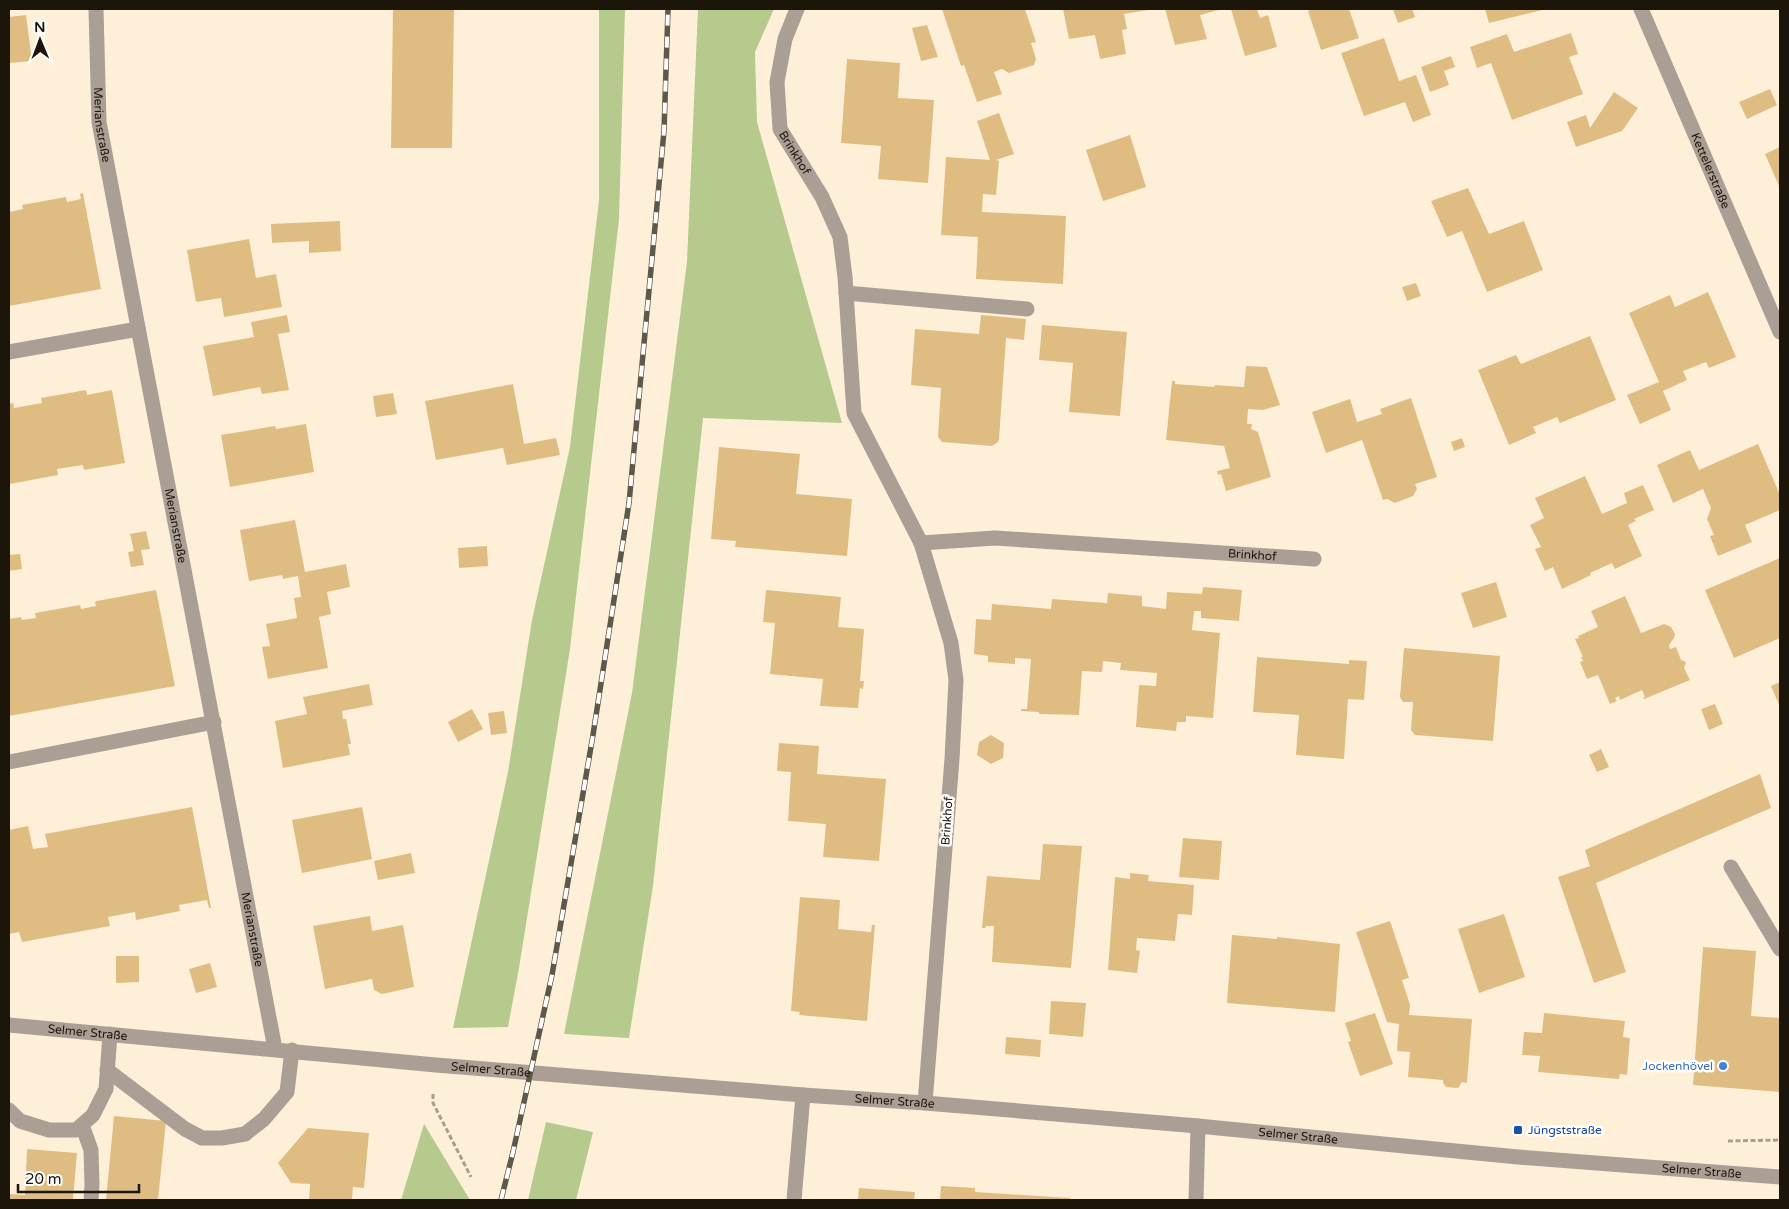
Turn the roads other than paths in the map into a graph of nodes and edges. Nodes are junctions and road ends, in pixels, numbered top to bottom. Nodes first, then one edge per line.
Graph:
1 (96, 9) edge
2 (797, 9) edge
3 (1641, 9) edge
4 (846, 293) junction
5 (1027, 309) dead end
6 (138, 329) junction
7 (1780, 332) edge
8 (9, 352) edge
9 (921, 543) junction
10 (1314, 559) dead end
11 (214, 722) junction
12 (9, 762) edge
13 (1731, 867) dead end
14 (1780, 948) edge
15 (9, 1025) edge
16 (110, 1034) junction
17 (275, 1049) junction
18 (292, 1050) junction
19 (107, 1070) junction
20 (803, 1096) junction
21 (925, 1103) junction
22 (9, 1110) edge
23 (82, 1125) junction
24 (1198, 1126) junction
25 (1780, 1176) edge
26 (91, 1200) edge
27 (794, 1200) edge
28 (1196, 1200) edge

1 - 6 street, Merianstraße
2 - 4 street, Brinkhof
3 - 7 street, Kettelerstraße
4 - 5 street
4 - 9 street, Brinkhof
6 - 8 street
6 - 11 street, Merianstraße
9 - 10 street, Brinkhof
9 - 21 street, Brinkhof
11 - 12 street
11 - 17 street, Merianstraße
13 - 14 street
15 - 16 street, Selmer Straße
16 - 17 street, Selmer Straße
16 - 19 street
17 - 18 street, Selmer Straße
18 - 19 street
18 - 20 street, Selmer Straße
19 - 23 street
20 - 21 street, Selmer Straße
20 - 27 street
21 - 24 street, Selmer Straße
22 - 23 street
23 - 26 street
24 - 25 street, Selmer Straße
24 - 28 street

